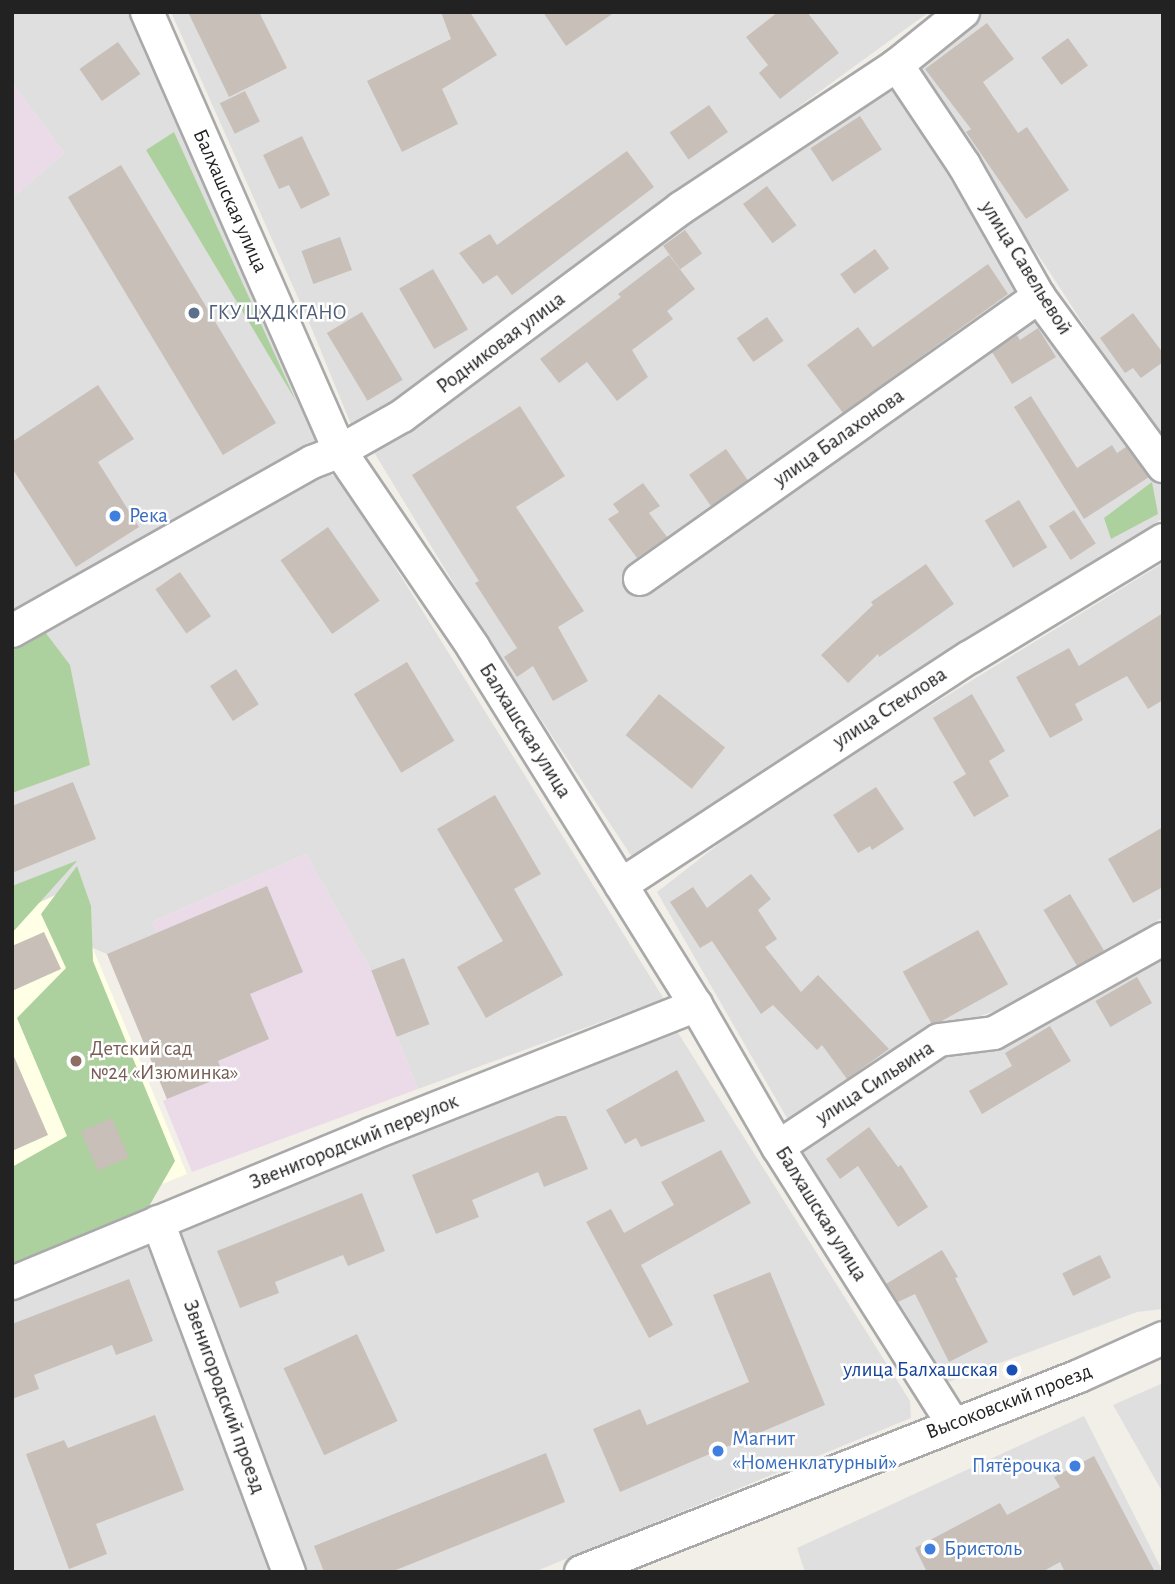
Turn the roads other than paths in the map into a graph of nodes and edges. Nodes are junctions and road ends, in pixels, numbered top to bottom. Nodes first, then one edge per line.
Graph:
1 (147, 12) edge
2 (963, 12) edge
3 (897, 65) junction
4 (1039, 296) junction
5 (340, 452) junction
6 (1163, 466) edge
7 (1163, 540) edge
8 (640, 579) dead end
9 (12, 631) edge
10 (621, 885) junction
11 (1163, 939) edge
12 (696, 1005) junction
13 (778, 1147) junction
14 (158, 1222) junction
15 (12, 1283) edge
16 (1163, 1338) edge
17 (953, 1424) junction
18 (289, 1572) edge
19 (581, 1572) edge

1 - 5 street, Балхашская улица
2 - 3 street, Родниковая улица
3 - 4 street, улица Савельевой
3 - 5 street, Родниковая улица
4 - 6 street, улица Савельевой
4 - 8 street, улица Балахонова
5 - 9 street, Родниковая улица
5 - 10 street, Балхашская улица
7 - 10 street, улица Стеклова
10 - 12 street, Балхашская улица
11 - 13 street, улица Сильвина
12 - 13 street, Балхашская улица
12 - 14 street, Звенигородский переулок
13 - 17 street, Балхашская улица
14 - 15 street, Звенигородский переулок
14 - 18 street, Звенигородский проезд
16 - 17 street, Высоковский проезд
17 - 19 street, Высоковский проезд

